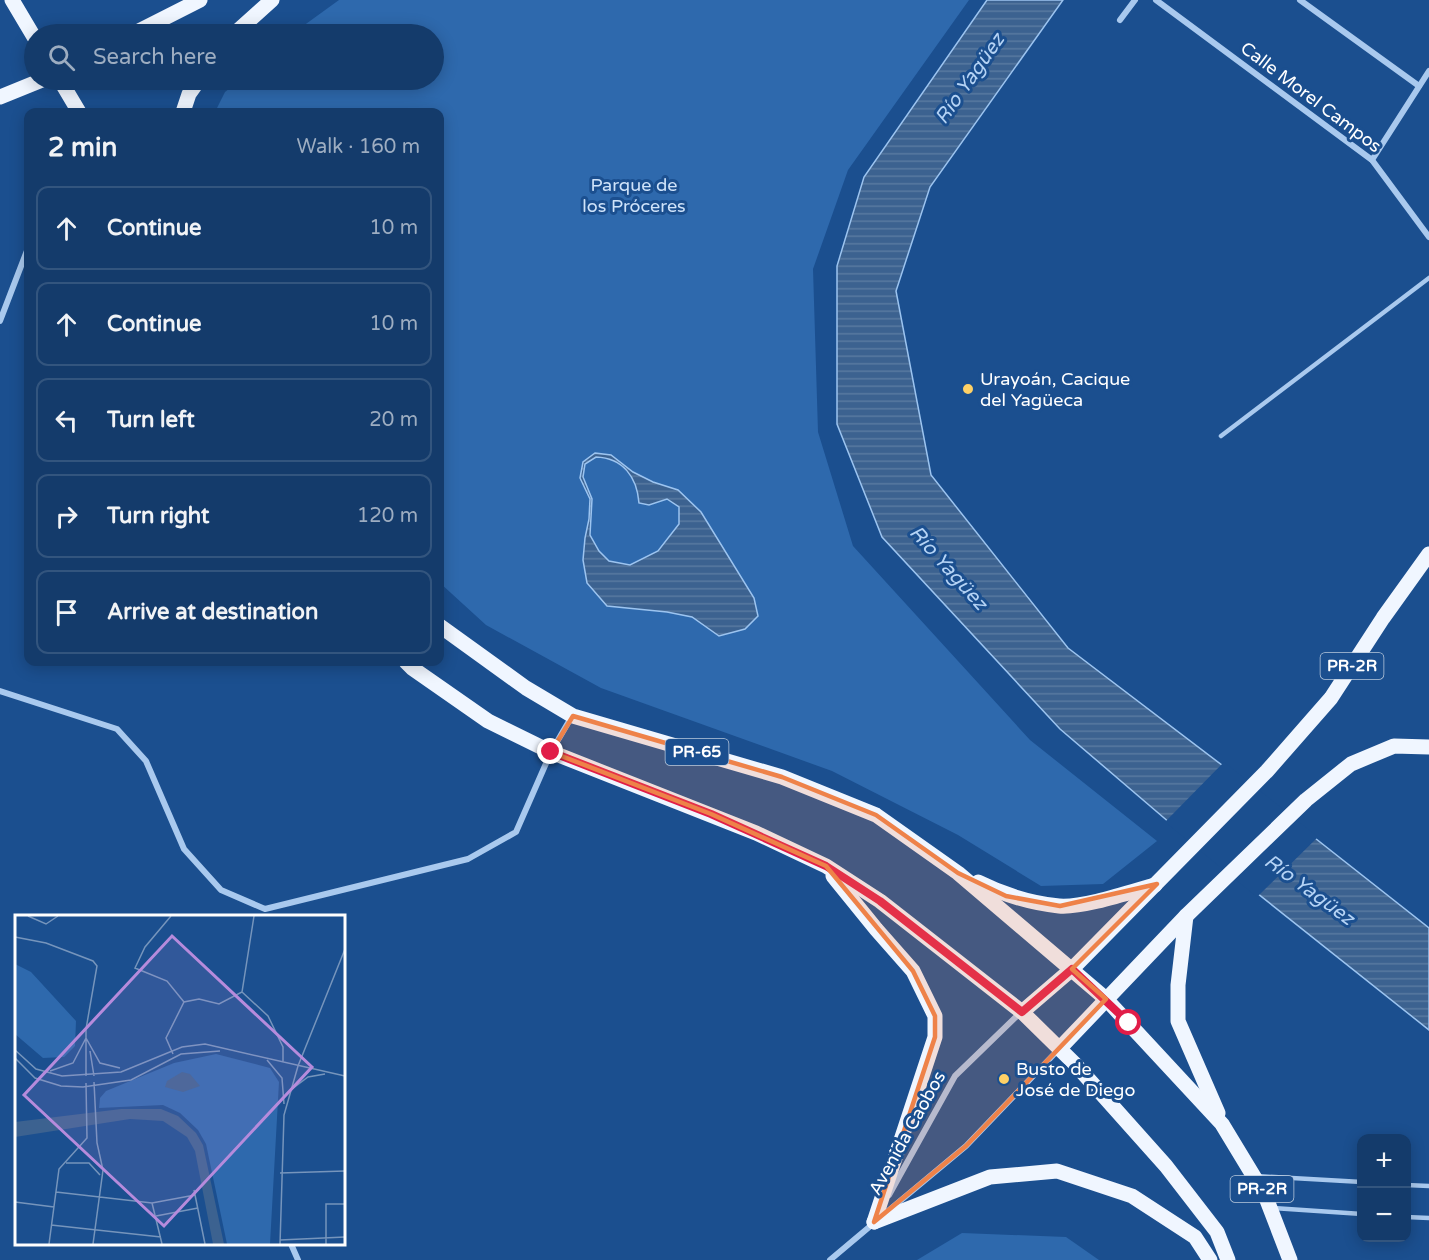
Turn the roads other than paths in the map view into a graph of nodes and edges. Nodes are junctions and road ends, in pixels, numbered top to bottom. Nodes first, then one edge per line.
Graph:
1 (12, 0) edge
2 (200, 0) edge
3 (272, 0) edge
4 (1135, 0) edge
5 (1156, 0) edge
6 (1300, 0) edge
7 (1120, 20) dead end
8 (26, 24) edge
9 (153, 24) edge
10 (245, 24) edge
11 (1429, 71) edge
12 (1419, 86) junction
13 (24, 87) edge
14 (66, 90) edge
15 (192, 90) edge
16 (0, 97) edge
17 (77, 108) edge
18 (184, 108) edge
19 (1372, 160) junction
20 (1429, 237) edge
21 (24, 258) edge
22 (1429, 278) edge
23 (0, 321) edge
24 (1221, 436) dead end
25 (1429, 554) edge
26 (444, 629) edge
27 (410, 666) edge
28 (0, 691) edge
29 (573, 716) junction
30 (1429, 747) edge
31 (551, 752) junction
32 (826, 866) junction
33 (958, 873) junction
34 (1157, 884) junction
35 (265, 909) junction
36 (267, 915) edge
37 (1186, 916) junction
38 (1072, 969) junction
39 (1106, 999) junction
40 (1022, 1012) junction
41 (1060, 1048) junction
42 (1222, 1124) junction
43 (1254, 1175) junction
44 (1357, 1182) edge
45 (1411, 1185) edge
46 (1429, 1186) edge
47 (1270, 1208) junction
48 (1357, 1214) edge
49 (1411, 1217) edge
50 (1429, 1218) edge
51 (874, 1222) junction
52 (291, 1245) edge
53 (298, 1260) edge
54 (830, 1260) edge
55 (1210, 1260) edge
56 (1228, 1260) edge
57 (1290, 1260) edge

1 - 8 main road
2 - 9 main road
3 - 10 main road
4 - 7 street
5 - 19 street, Calle Morel Campos
6 - 12 street
11 - 12 street
12 - 19 street
13 - 16 main road
14 - 17 main road
15 - 18 main road
19 - 20 street, Calle Morel Campos
21 - 23 street
22 - 24 lane
25 - 34 main road, PR-2R
26 - 29 main road, PR-65
27 - 31 main road
28 - 35 street
29 - 31 street
29 - 33 main road, PR-65
30 - 37 main road
31 - 32 main road
31 - 35 street
32 - 40 main road
32 - 51 main road
33 - 34 main road
33 - 38 main road, PR-65
34 - 38 main road, PR-2R
35 - 36 street
37 - 39 main road
37 - 42 main road
38 - 39 main road, PR-65
38 - 40 main road, PR-2R
39 - 41 main road
39 - 42 main road, PR-2R
40 - 41 main road
40 - 51 street, Avenida Caobos
41 - 51 street, Avenida Caobos
41 - 56 main road
42 - 43 main road, PR-2R
43 - 44 lane
43 - 47 main road, PR-2R
45 - 46 lane
47 - 48 lane
47 - 57 main road, PR-2R
49 - 50 lane
51 - 54 street, Avenida Caobos
51 - 55 main road
52 - 53 street

